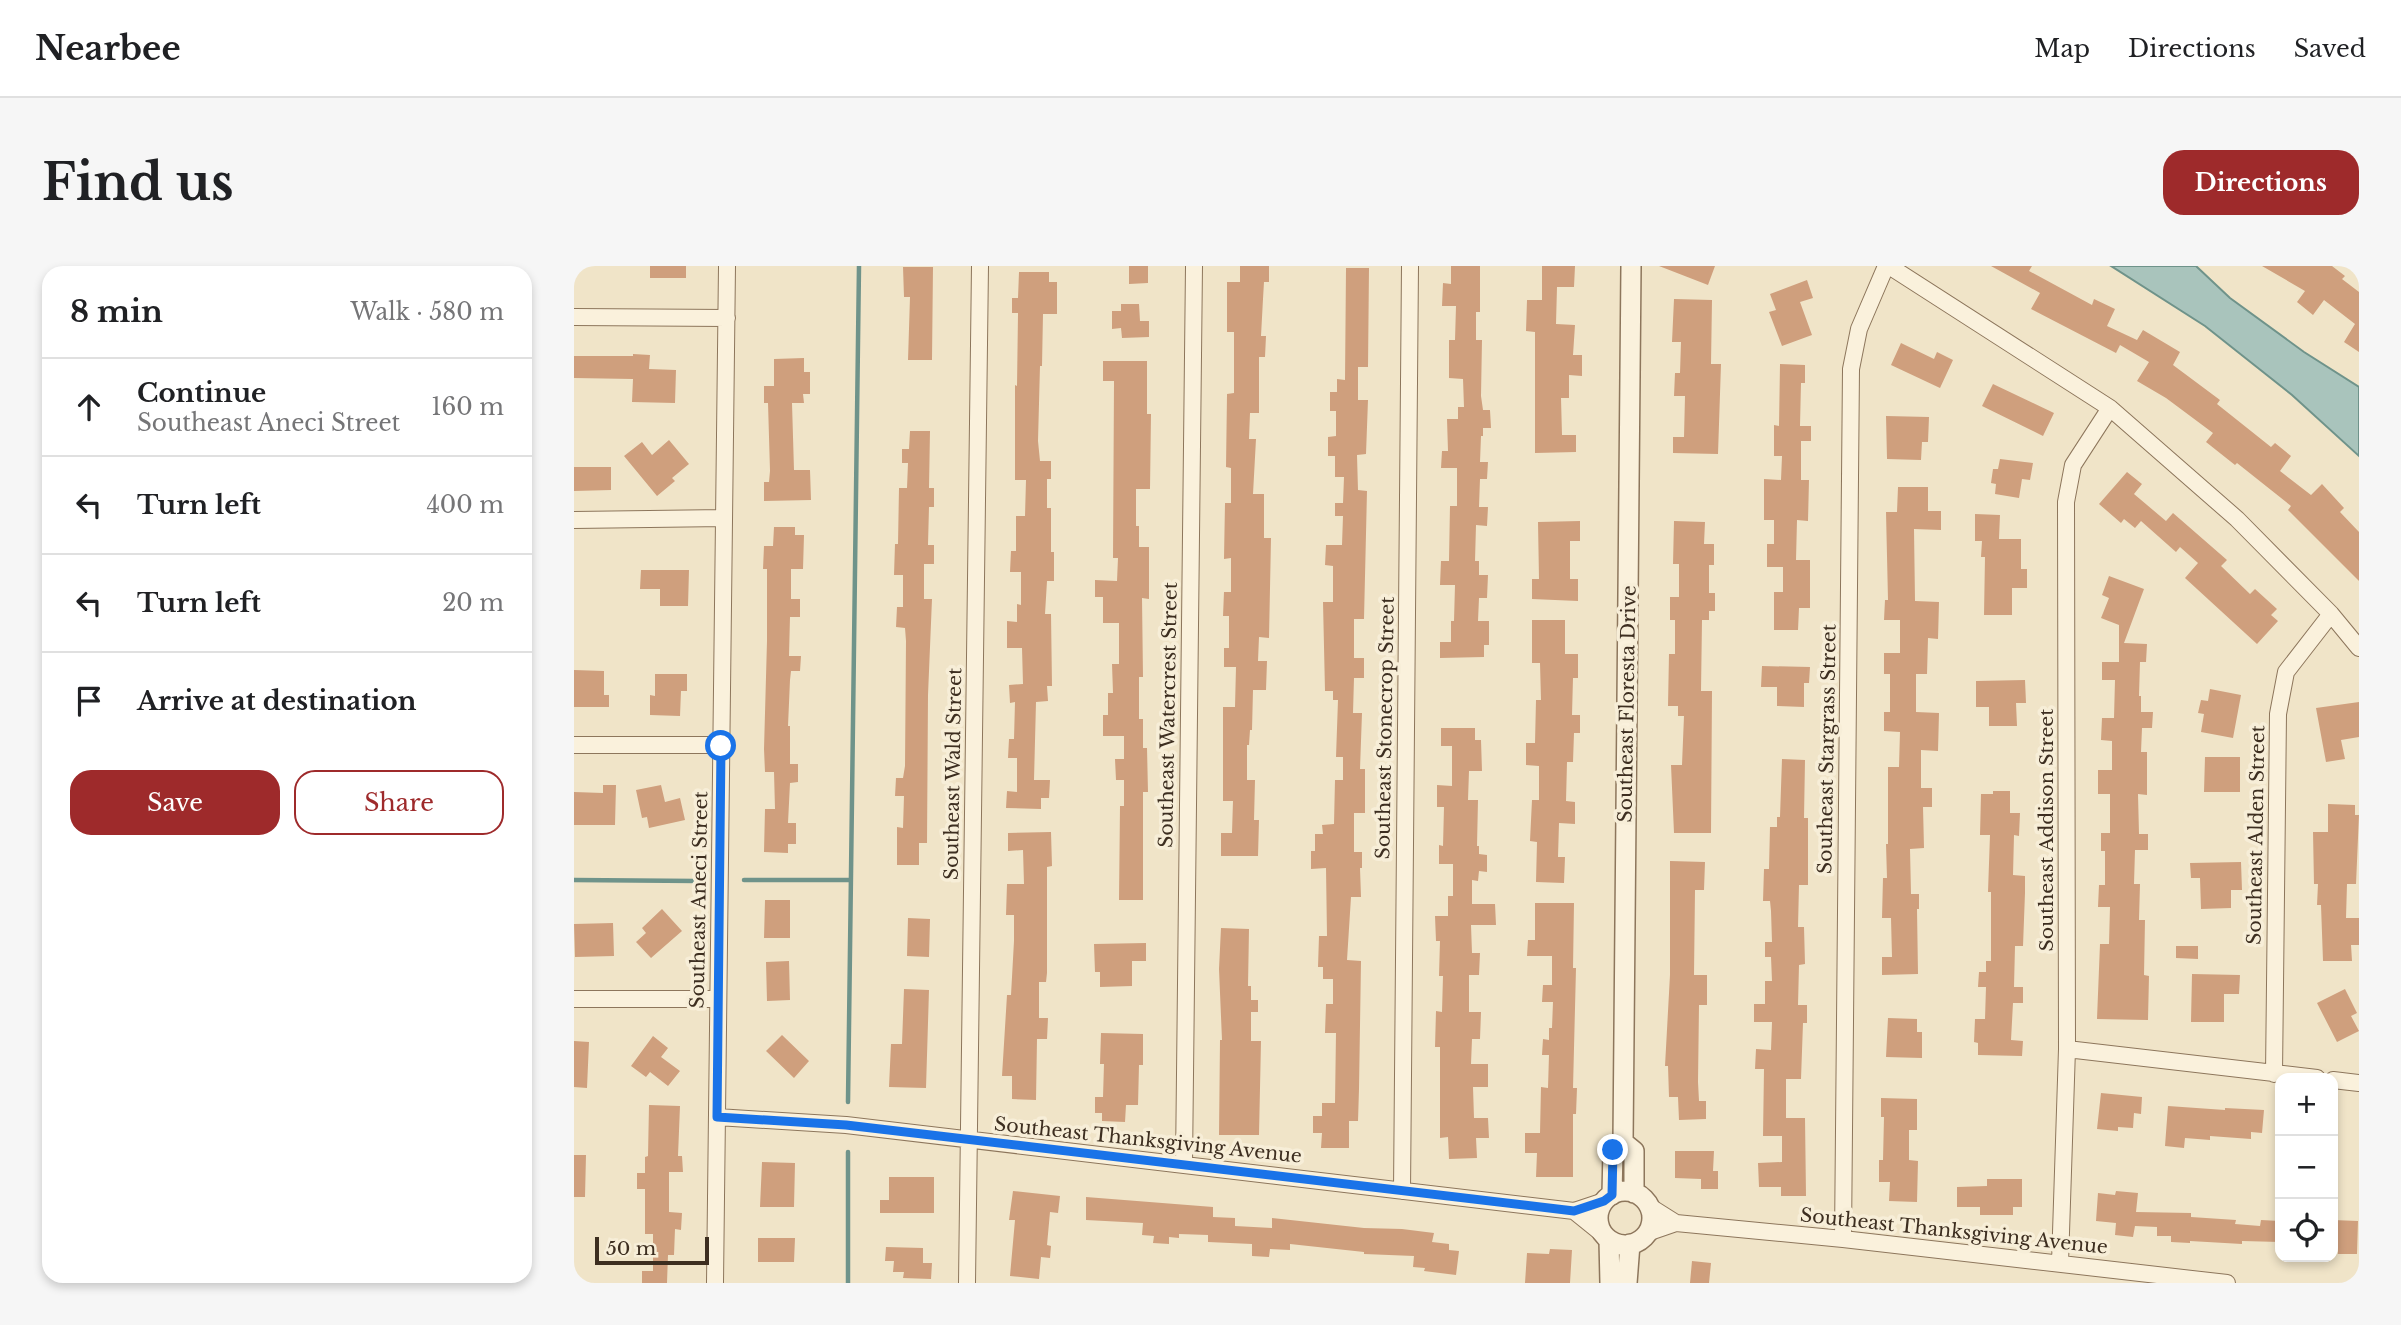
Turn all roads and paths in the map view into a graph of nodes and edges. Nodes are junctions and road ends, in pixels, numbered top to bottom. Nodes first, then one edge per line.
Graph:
1 (727, 266) edge
2 (980, 266) edge
3 (1194, 266) edge
4 (1410, 266) edge
5 (1631, 266) edge
6 (1887, 266) edge
7 (574, 317) edge
8 (727, 318) junction
9 (2110, 408) junction
10 (724, 518) junction
11 (574, 520) edge
12 (2331, 614) junction
13 (2359, 648) edge
14 (574, 745) edge
15 (721, 746) junction
16 (574, 999) edge
17 (718, 999) junction
18 (2067, 1049) junction
19 (2274, 1073) joint
20 (2338, 1081) edge
21 (2359, 1083) edge
22 (717, 1117) junction
23 (969, 1141) junction
24 (1623, 1142) junction
25 (1184, 1164) junction
26 (1402, 1191) junction
27 (1608, 1198) junction
28 (1642, 1200) junction
29 (1574, 1211) junction
30 (1676, 1223) junction
31 (1647, 1233) junction
32 (1607, 1238) junction
33 (1843, 1238) junction
34 (1630, 1244) junction
35 (2060, 1263) junction
36 (715, 1283) edge
37 (967, 1283) edge
38 (1609, 1283) edge
39 (1627, 1283) edge
40 (2227, 1283) edge

1 - 8 street, Southeast Aneci Street
2 - 23 street, Southeast Wald Street
3 - 25 street, Southeast Watercrest Street
4 - 26 street, Southeast Stonecrop Street
5 - 24 street, Southeast Floresta Drive
6 - 9 street
6 - 33 street, Southeast Stargrass Street
7 - 8 street
8 - 10 street, Southeast Aneci Street
9 - 12 street
9 - 18 street, Southeast Addison Street
10 - 11 street
10 - 15 street, Southeast Aneci Street
12 - 13 street
12 - 19 street, Southeast Alden Street
14 - 15 street
15 - 17 street, Southeast Aneci Street
16 - 17 street
17 - 22 street, Southeast Aneci Street
18 - 19 street
18 - 35 street, Southeast Addison Street
20 - 21 street
22 - 23 street, Southeast Thanksgiving Avenue
22 - 36 street, Southeast Aneci Street
23 - 25 street, Southeast Thanksgiving Avenue
23 - 37 street, Southeast Wald Street
24 - 27 street, Southeast Floresta Drive
24 - 28 street, Southeast Floresta Drive
25 - 26 street, Southeast Thanksgiving Avenue
26 - 29 street, Southeast Thanksgiving Avenue
27 - 28 street
27 - 29 street, Southeast Thanksgiving Avenue
27 - 32 street
28 - 30 street, Southeast Thanksgiving Avenue
28 - 31 street
29 - 32 street
30 - 31 street, Southeast Thanksgiving Avenue
30 - 33 street, Southeast Thanksgiving Avenue
31 - 34 street
32 - 34 street
32 - 38 street
33 - 35 street, Southeast Thanksgiving Avenue
34 - 39 street
35 - 40 street, Southeast Thanksgiving Avenue

